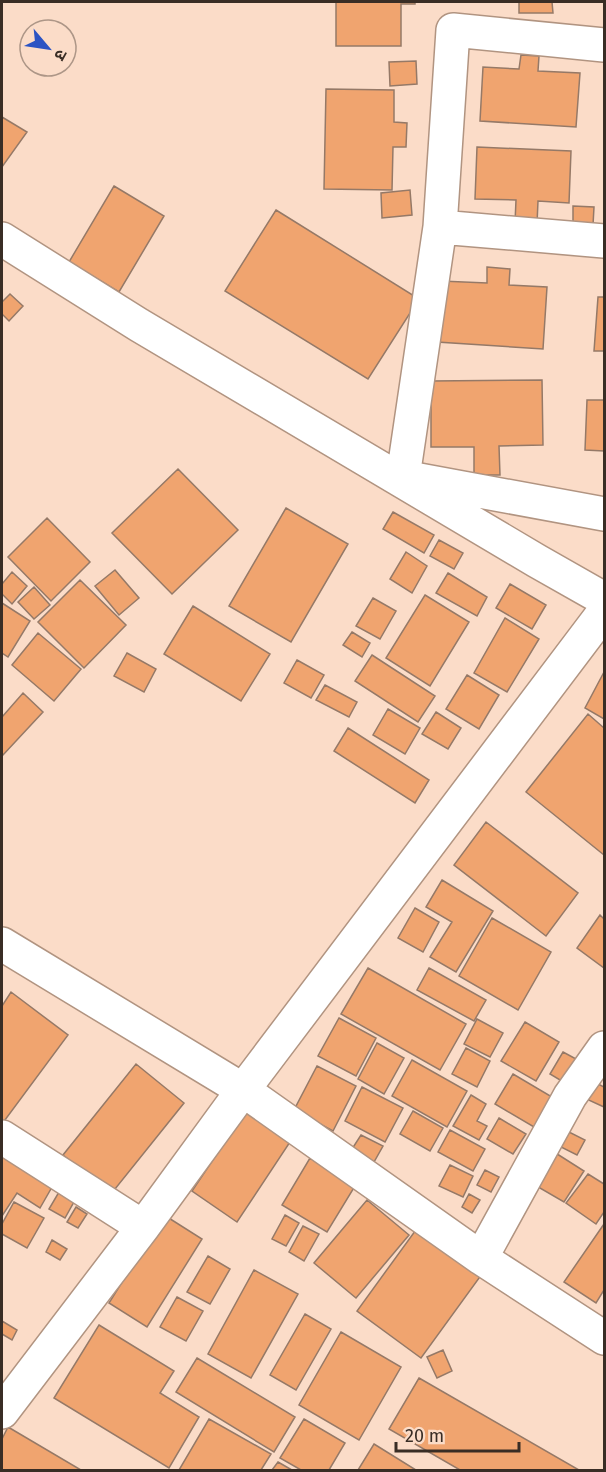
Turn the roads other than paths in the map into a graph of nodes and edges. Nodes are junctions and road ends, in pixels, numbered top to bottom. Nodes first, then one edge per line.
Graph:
1 (604, 45) edge
2 (440, 227) junction
3 (2, 239) edge
4 (604, 241) edge
5 (604, 514) edge
6 (604, 599) edge
7 (604, 612) edge
8 (2, 944) edge
9 (604, 1048) edge
10 (243, 1090) junction
11 (2, 1137) edge
12 (143, 1227) junction
13 (481, 1258) junction
14 (604, 1338) edge
15 (2, 1412) edge

1 - 2 street
2 - 4 street
2 - 5 street
3 - 6 street
7 - 10 street
8 - 10 street
9 - 13 street
10 - 12 street
10 - 13 street
11 - 12 street
12 - 15 street
13 - 14 street

